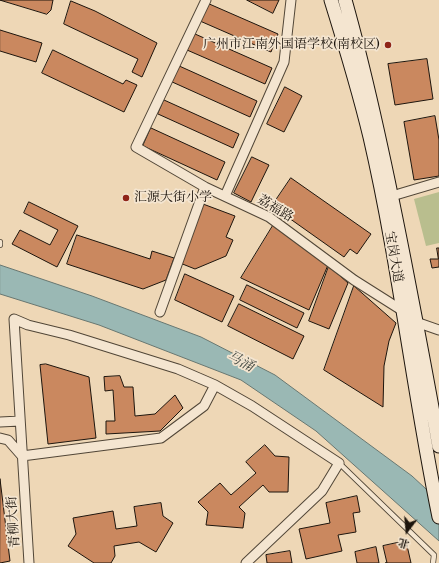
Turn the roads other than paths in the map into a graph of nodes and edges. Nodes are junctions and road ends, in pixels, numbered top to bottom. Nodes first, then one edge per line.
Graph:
1 (206, 0) edge
2 (291, 0) edge
3 (331, 0) edge
4 (345, 0) edge
5 (439, 182) edge
6 (205, 187) junction
7 (225, 196) junction
8 (392, 196) junction
9 (403, 311) junction
10 (160, 312) dead end
11 (416, 322) junction
12 (439, 330) edge
13 (215, 386) junction
14 (20, 421) junction
15 (0, 422) edge
16 (0, 438) edge
17 (439, 446) edge
18 (22, 456) junction
19 (339, 462) junction
20 (439, 517) edge
21 (29, 563) edge
22 (246, 563) edge
23 (433, 563) edge

1 - 6 street, 荔福路
2 - 7 street
3 - 9 main road, 宝岗大道
4 - 8 main road, 宝岗大道
5 - 8 street
6 - 7 street, 荔福路
6 - 10 street
7 - 9 street, 荔福路
8 - 11 main road, 宝岗大道
9 - 11 street, 荔福路
9 - 20 main road, 宝岗大道
11 - 12 street, 荔福路
11 - 17 main road, 宝岗大道
13 - 14 street, 青柳大街
13 - 18 street
13 - 19 street
14 - 15 street
14 - 18 street, 青柳大街
16 - 18 street
18 - 21 street, 青柳大街
19 - 22 street
19 - 23 lane

